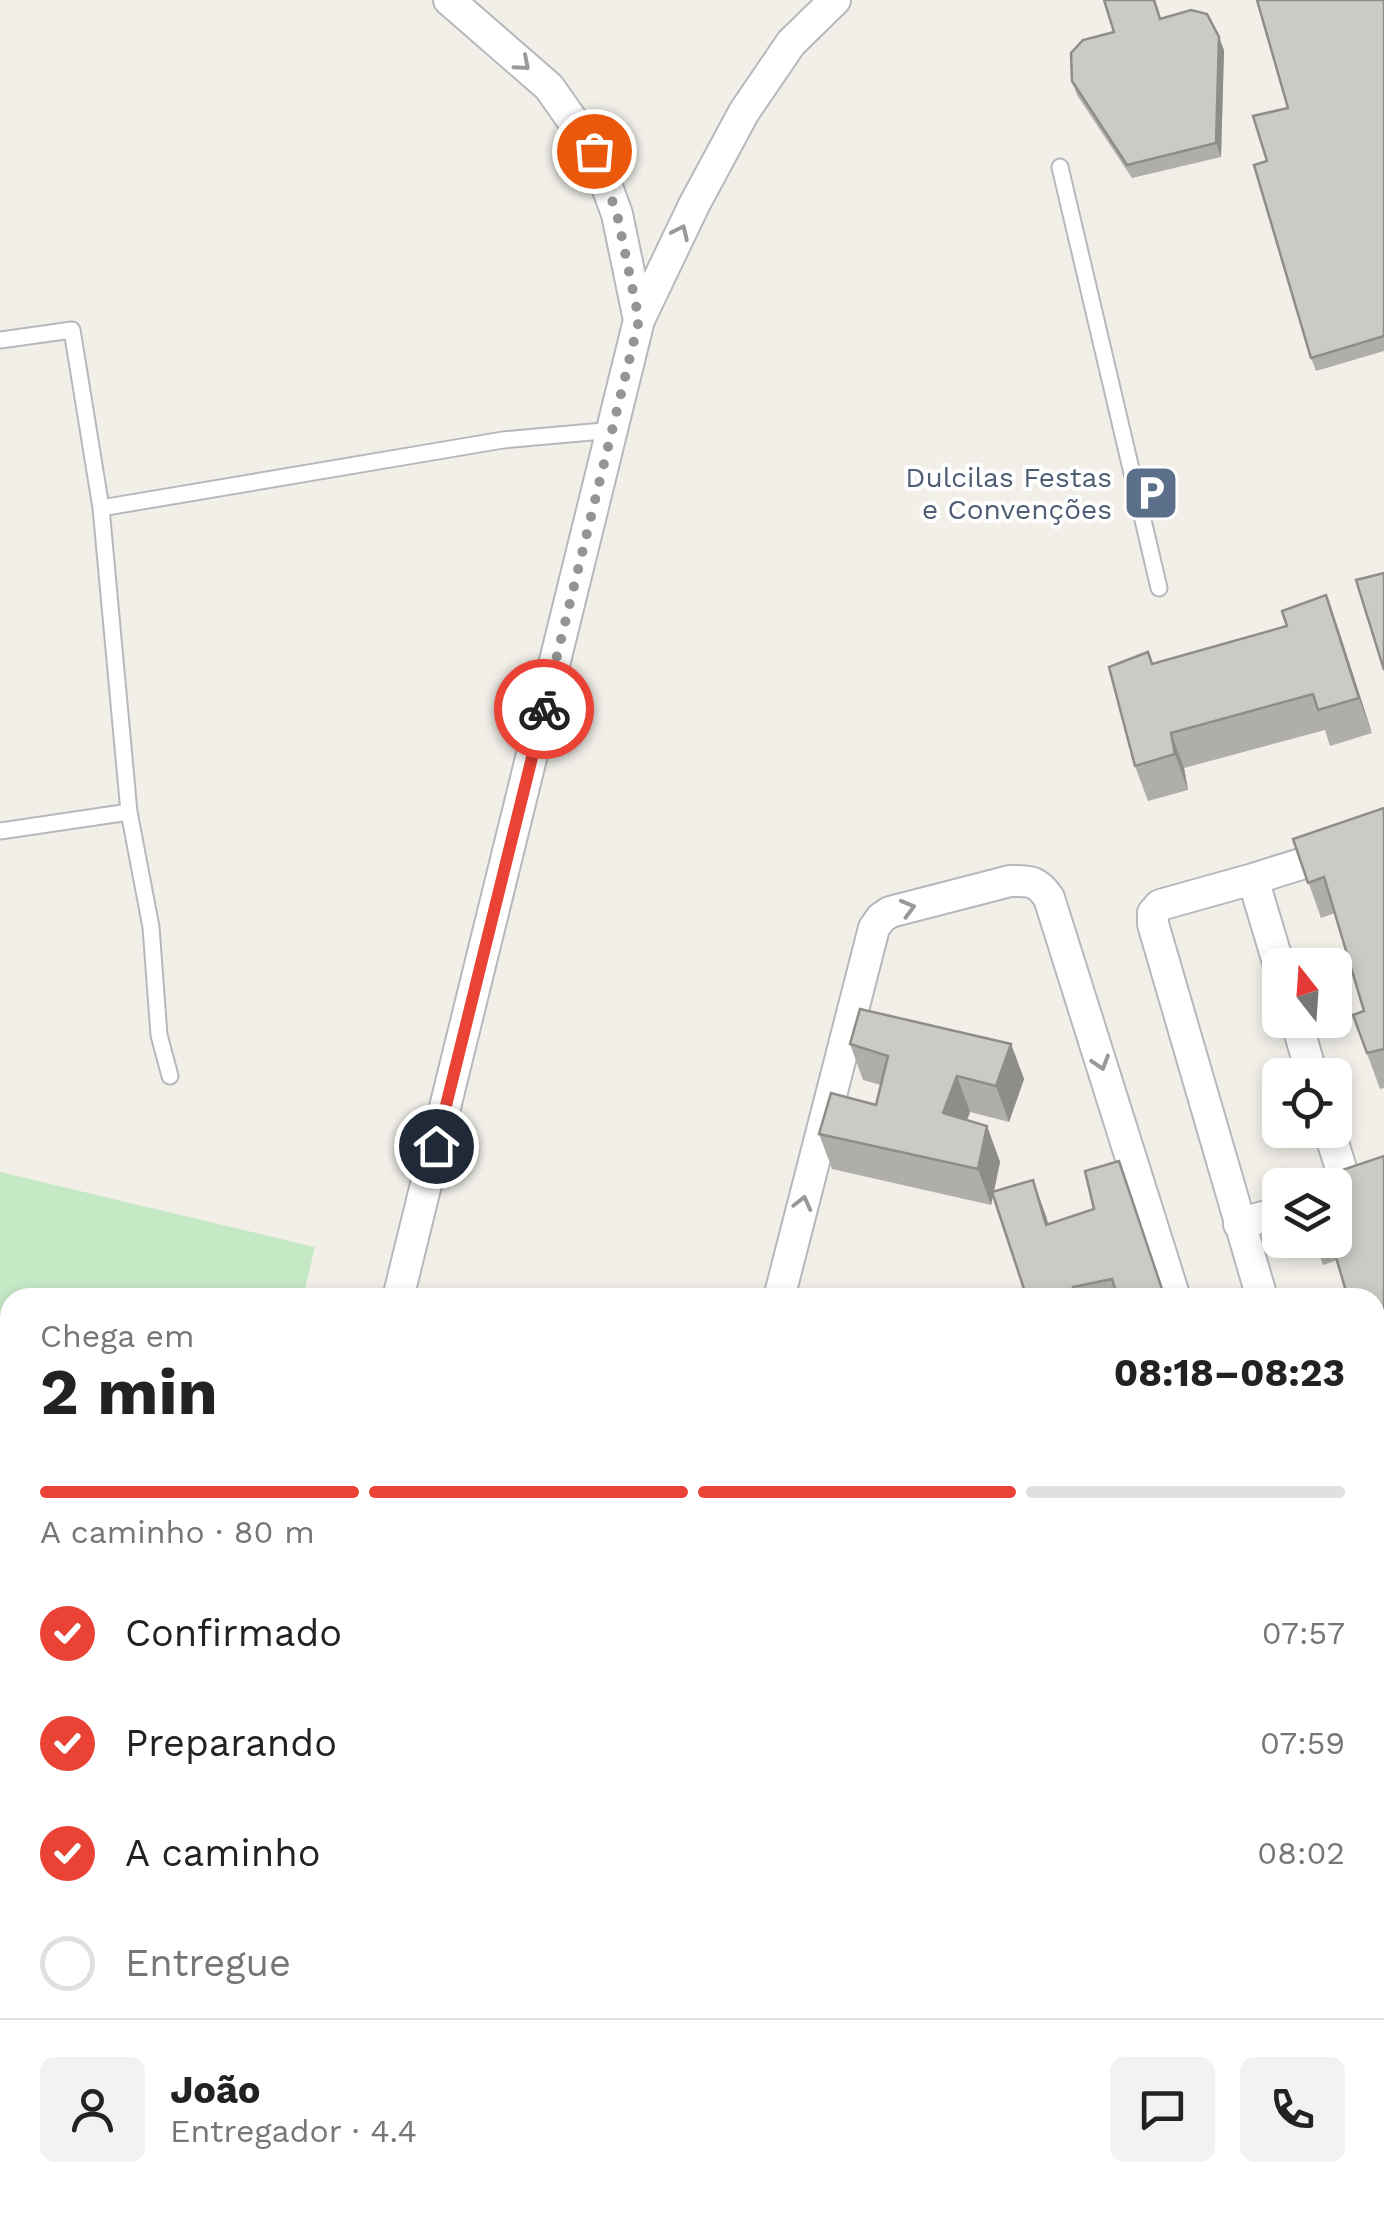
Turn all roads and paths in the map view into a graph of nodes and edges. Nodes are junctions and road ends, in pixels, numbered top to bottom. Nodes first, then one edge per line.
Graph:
1 (449, 0) edge
2 (835, 0) edge
3 (1060, 167) dead end
4 (639, 320) junction
5 (0, 340) edge
6 (614, 430) junction
7 (100, 508) junction
8 (1159, 588) dead end
9 (129, 812) junction
10 (0, 831) edge
11 (1384, 838) edge
12 (1253, 879) junction
13 (1274, 948) edge
14 (170, 1076) dead end
15 (1384, 1181) edge
16 (1352, 1190) edge
17 (1262, 1217) edge
18 (1239, 1224) junction
19 (400, 1288) edge
20 (782, 1288) edge
21 (1172, 1288) edge
22 (1259, 1288) edge

1 -> 4 street
4 -> 2 street
3 - 8 lane
4 - 6 street
5 - 7 lane
6 - 7 lane
6 - 19 street
7 - 9 lane
9 - 10 lane
9 - 14 lane
11 - 12 street
12 - 13 street
12 - 18 street
15 - 16 street
17 - 18 street
18 - 22 street
20 -> 21 street

